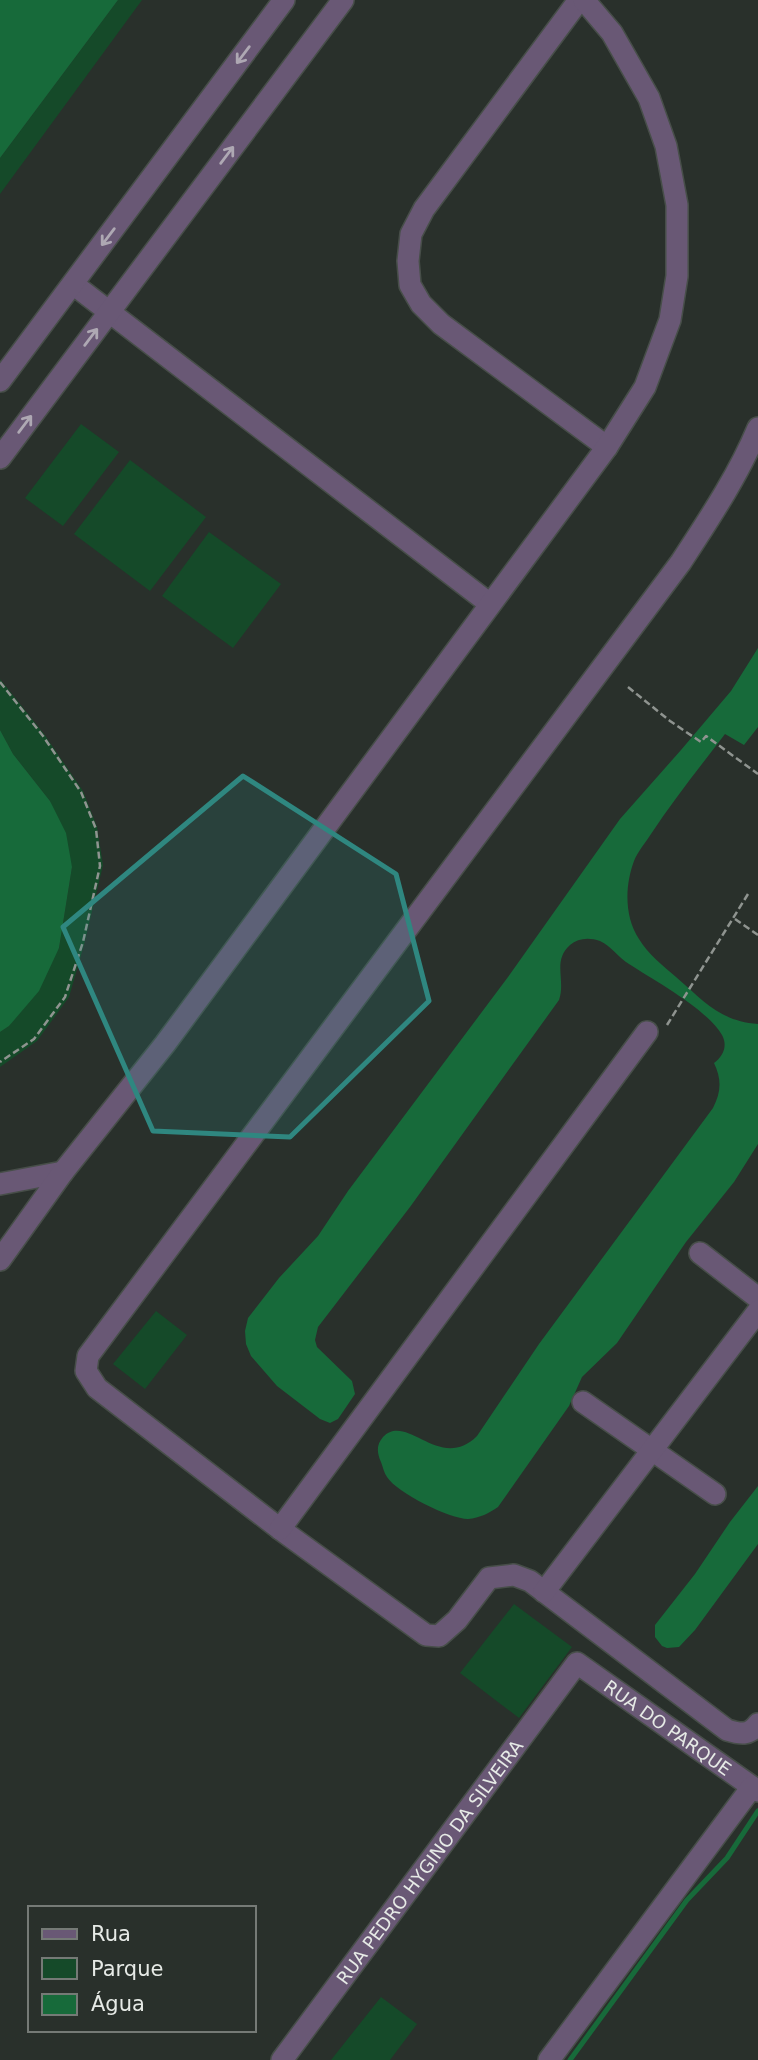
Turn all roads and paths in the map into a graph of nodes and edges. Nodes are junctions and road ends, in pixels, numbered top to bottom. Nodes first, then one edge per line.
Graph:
1 (284, 0) edge
2 (343, 0) edge
3 (579, 0) edge
4 (584, 0) edge
5 (73, 284) junction
6 (109, 313) junction
7 (0, 381) edge
8 (758, 428) edge
9 (607, 447) junction
10 (0, 458) edge
11 (490, 604) junction
12 (0, 682) edge
13 (628, 687) dead end
14 (758, 774) edge
15 (748, 894) dead end
16 (733, 918) junction
17 (758, 935) edge
18 (657, 1028) joint
19 (0, 1062) edge
20 (63, 1172) junction
21 (0, 1184) edge
22 (700, 1253) dead end
23 (0, 1260) edge
24 (758, 1298) edge
25 (758, 1311) edge
26 (583, 1402) dead end
27 (653, 1449) junction
28 (715, 1494) dead end
29 (280, 1530) junction
30 (544, 1592) junction
31 (577, 1663) joint
32 (758, 1724) edge
33 (755, 1789) edge
34 (282, 2060) edge
35 (549, 2060) edge

1 -> 5 street
6 -> 2 street
3 - 9 street
4 - 9 street
5 - 6 street
5 - 7 street
10 -> 6 street
6 - 11 street
8 - 29 street
9 - 11 street
11 - 20 street
12 - 19 path
13 - 14 path
15 - 16 path
16 - 17 path
16 - 18 path
18 - 29 street
20 - 21 street
20 - 23 street
22 - 24 street
25 - 27 street
26 - 27 street
27 - 28 street
27 - 30 street
29 - 30 street
30 - 32 street
31 - 33 street, RUA DO PARQUE
31 - 34 street, RUA PEDRO HYGINO DA SILVEIRA
33 - 35 street

